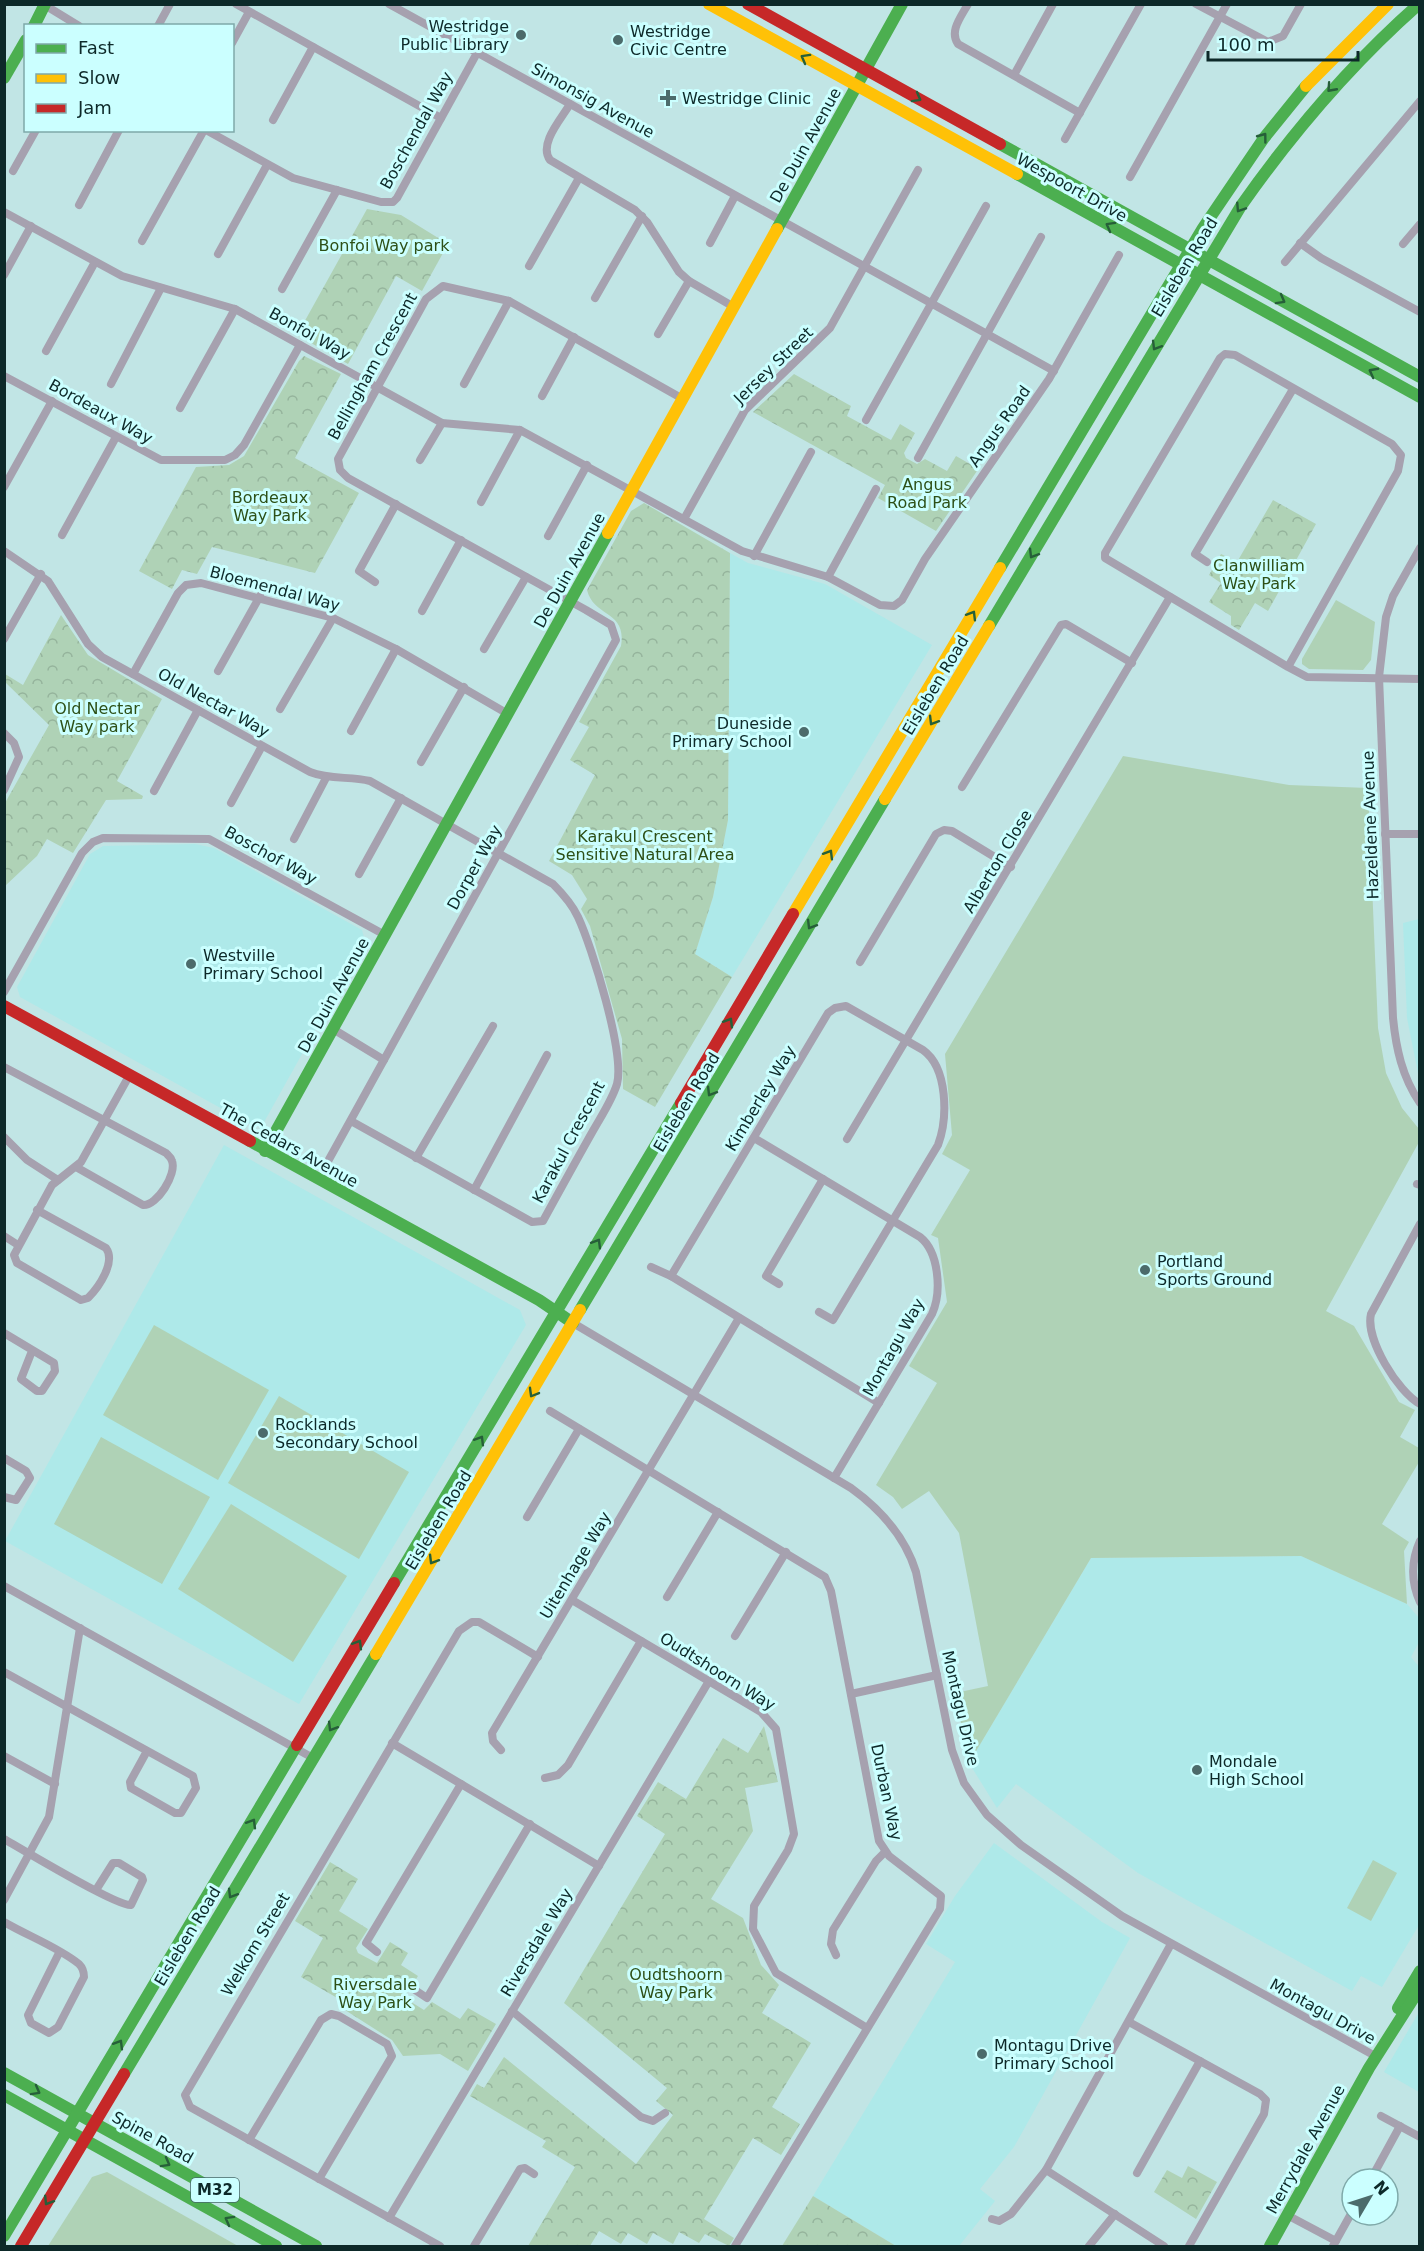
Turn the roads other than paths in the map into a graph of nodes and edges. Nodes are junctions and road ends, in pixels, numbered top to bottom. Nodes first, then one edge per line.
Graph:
1 (170, 4) edge
2 (236, 4) edge
3 (389, 4) edge
4 (709, 4) edge
5 (748, 4) edge
6 (902, 4) edge
7 (968, 4) edge
8 (1053, 4) edge
9 (1141, 4) edge
10 (1196, 4) edge
11 (1227, 4) edge
12 (1301, 4) edge
13 (1388, 4) edge
14 (1419, 4) edge
15 (44, 5) edge
16 (249, 12) junction
17 (1219, 18) junction
18 (35, 24) edge
19 (76, 24) edge
20 (159, 24) edge
21 (234, 39) edge
22 (24, 43) edge
23 (313, 47) junction
24 (477, 53) junction
25 (866, 70) junction
26 (1014, 75) junction
27 (4, 78) edge
28 (857, 86) junction
29 (1419, 101) edge
30 (570, 104) junction
31 (1080, 113) junction
32 (441, 118) junction
33 (273, 120) dead end
34 (35, 132) edge
35 (118, 132) edge
36 (204, 132) edge
37 (209, 132) edge
38 (1065, 139) dead end
39 (267, 165) junction
40 (918, 170) dead end
41 (13, 171) dead end
42 (1130, 177) dead end
43 (579, 178) junction
44 (337, 190) junction
45 (735, 196) junction
46 (78, 205) dead end
47 (986, 206) dead end
48 (4, 212) edge
49 (642, 216) junction
50 (782, 222) junction
51 (1419, 224) edge
52 (31, 226) junction
53 (1041, 237) dead end
54 (142, 241) dead end
55 (710, 243) dead end
56 (1300, 243) junction
57 (1403, 244) dead end
58 (1190, 250) junction
59 (218, 254) dead end
60 (1119, 255) dead end
61 (1207, 259) junction
62 (95, 262) junction
63 (1285, 262) dead end
64 (529, 266) dead end
65 (1180, 266) junction
66 (864, 267) junction
67 (4, 275) edge
68 (1198, 275) junction
69 (689, 281) junction
70 (161, 288) junction
71 (282, 289) dead end
72 (595, 298) dead end
73 (509, 302) junction
74 (930, 304) junction
75 (734, 307) junction
76 (235, 309) junction
77 (1419, 312) edge
78 (658, 334) dead end
79 (986, 335) junction
80 (574, 337) junction
81 (300, 345) junction
82 (46, 351) dead end
83 (1054, 371) junction
84 (4, 376) edge
85 (1419, 376) edge
86 (111, 384) dead end
87 (464, 384) dead end
88 (377, 387) junction
89 (1293, 389) junction
90 (542, 396) dead end
91 (1419, 397) edge
92 (683, 399) junction
93 (52, 401) junction
94 (180, 408) dead end
95 (866, 420) dead end
96 (442, 423) junction
97 (520, 430) junction
98 (116, 436) junction
99 (811, 453) dead end
100 (918, 458) dead end
101 (420, 460) dead end
102 (587, 465) junction
103 (4, 487) edge
104 (876, 489) dead end
105 (632, 490) junction
106 (481, 502) dead end
107 (396, 504) junction
108 (684, 519) junction
109 (62, 535) dead end
110 (548, 536) dead end
111 (460, 540) junction
112 (1419, 548) edge
113 (4, 551) edge
114 (754, 556) junction
115 (1208, 562) dead end
116 (41, 574) junction
117 (828, 576) junction
118 (526, 577) junction
119 (375, 582) dead end
120 (260, 596) junction
121 (1170, 597) junction
122 (570, 602) junction
123 (422, 611) dead end
124 (333, 618) junction
125 (4, 639) edge
126 (396, 649) junction
127 (484, 649) dead end
128 (1132, 663) junction
129 (1288, 667) junction
130 (218, 671) dead end
131 (133, 674) junction
132 (1379, 677) junction
133 (1419, 679) edge
134 (464, 687) junction
135 (280, 709) dead end
136 (198, 710) junction
137 (508, 714) junction
138 (351, 730) dead end
139 (4, 733) edge
140 (262, 746) junction
141 (422, 762) dead end
142 (327, 778) junction
143 (963, 787) dead end
144 (4, 790) edge
145 (154, 791) dead end
146 (401, 798) junction
147 (231, 803) dead end
148 (447, 824) junction
149 (1385, 834) junction
150 (1419, 834) edge
151 (294, 839) dead end
152 (499, 853) junction
153 (1011, 867) junction
154 (359, 874) dead end
155 (385, 935) junction
156 (860, 962) dead end
157 (4, 992) edge
158 (4, 1006) edge
159 (493, 1026) dead end
160 (333, 1029) junction
161 (907, 1040) junction
162 (547, 1055) dead end
163 (384, 1060) junction
164 (4, 1067) edge
165 (129, 1076) junction
166 (1419, 1103) edge
167 (105, 1119) junction
168 (351, 1121) junction
169 (4, 1137) edge
170 (754, 1138) junction
171 (847, 1139) dead end
172 (265, 1151) junction
173 (416, 1158) junction
174 (327, 1163) dead end
175 (76, 1167) junction
176 (824, 1179) junction
177 (58, 1180) junction
178 (474, 1190) junction
179 (37, 1210) junction
180 (892, 1221) junction
181 (1419, 1224) edge
182 (4, 1236) edge
183 (18, 1245) junction
184 (651, 1267) dead end
185 (670, 1276) junction
186 (779, 1284) dead end
187 (819, 1312) dead end
188 (556, 1313) junction
189 (740, 1318) junction
190 (573, 1323) junction
191 (4, 1334) edge
192 (32, 1351) junction
193 (695, 1395) junction
194 (879, 1402) junction
195 (1419, 1404) edge
196 (550, 1412) dead end
197 (579, 1429) junction
198 (6, 1462) edge
199 (649, 1470) junction
200 (834, 1478) junction
201 (4, 1497) edge
202 (718, 1512) junction
203 (527, 1517) dead end
204 (1419, 1541) edge
205 (786, 1552) junction
206 (4, 1586) edge
207 (667, 1597) dead end
208 (572, 1600) junction
209 (1419, 1602) edge
210 (80, 1628) junction
211 (735, 1636) dead end
212 (641, 1641) junction
213 (538, 1658) junction
214 (4, 1672) edge
215 (938, 1675) junction
216 (708, 1681) junction
217 (851, 1694) junction
218 (67, 1707) junction
219 (392, 1743) junction
220 (296, 1748) junction
221 (147, 1750) junction
222 (501, 1750) dead end
223 (4, 1756) edge
224 (313, 1758) junction
225 (545, 1778) dead end
226 (55, 1784) junction
227 (462, 1784) junction
228 (530, 1824) junction
229 (4, 1839) edge
230 (885, 1852) junction
231 (30, 1853) junction
232 (599, 1866) junction
233 (96, 1890) junction
234 (4, 1899) edge
235 (4, 1922) edge
236 (1171, 1944) junction
237 (377, 1952) dead end
238 (59, 1953) junction
239 (836, 1955) dead end
240 (1419, 1971) edge
241 (1419, 1988) edge
242 (415, 1990) dead end
243 (513, 2011) junction
244 (1129, 2022) junction
245 (867, 2028) junction
246 (1375, 2056) junction
247 (1200, 2061) junction
248 (4, 2073) edge
249 (4, 2095) edge
250 (665, 2113) dead end
251 (78, 2114) junction
252 (1381, 2116) dead end
253 (95, 2123) junction
254 (1400, 2126) junction
255 (68, 2131) junction
256 (1419, 2137) edge
257 (85, 2140) junction
258 (249, 2140) junction
259 (1378, 2167) edge
260 (1046, 2170) junction
261 (1137, 2173) dead end
262 (534, 2174) dead end
263 (319, 2180) junction
264 (1115, 2214) junction
265 (1287, 2215) junction
266 (389, 2218) junction
267 (992, 2219) dead end
268 (1344, 2227) edge
269 (4, 2236) edge
270 (1334, 2244) edge
271 (21, 2247) edge
272 (276, 2247) edge
273 (316, 2247) edge
274 (440, 2247) edge
275 (474, 2247) edge
276 (735, 2247) edge
277 (1089, 2247) edge
278 (1164, 2247) edge
279 (1189, 2247) edge
280 (1270, 2247) edge

1 - 20 street
2 - 16 street
3 - 24 street, Simonsig Avenue
28 -> 4 main road, Wespoort Drive
5 - 25 main road, Wespoort Drive
6 - 25 main road, De Duin Avenue
7 - 26 street
8 - 26 street
9 - 31 street
10 - 17 street
11 - 17 street
12 - 17 street
58 -> 13 main road, Eisleben Road
14 -> 61 main road, Eisleben Road
15 - 18 main road
15 - 19 street
16 - 21 street
16 - 23 street
17 - 42 street
22 - 27 main road
23 - 32 street
23 - 33 street
24 - 30 street, Simonsig Avenue
24 - 32 street, Boschendal Way
25 - 28 main road, De Duin Avenue
25 -> 58 main road, Wespoort Drive
26 - 31 street
28 - 50 main road, De Duin Avenue
65 -> 28 main road, Wespoort Drive
29 - 56 street
30 - 43 street
30 - 45 street, Simonsig Avenue
31 - 38 street
32 - 44 street, Boschendal Way
34 - 41 street
35 - 46 street
36 - 54 street
37 - 39 street, Boschendal Way
39 - 44 street, Boschendal Way
39 - 59 street
40 - 66 street, Jersey Street
43 - 49 street
43 - 64 street
44 - 71 street
45 - 50 street, Simonsig Avenue
45 - 55 street
47 - 74 street
48 - 52 street, Bonfoi Way
49 - 69 street
49 - 72 street
50 - 66 street, Simonsig Avenue
50 - 75 main road, De Duin Avenue
51 - 57 street
52 - 62 street, Bonfoi Way
52 - 67 street
53 - 79 street
56 - 63 street
56 - 77 street
58 - 61 main road, Wespoort Drive
58 - 65 main road, Eisleben Road
60 - 83 street, Angus Road
61 - 68 main road, Eisleben Road
61 -> 85 main road, Wespoort Drive
62 - 70 street, Bonfoi Way
62 - 82 street
65 - 68 main road, Wespoort Drive
188 -> 65 main road, Eisleben Road
66 - 74 street, Simonsig Avenue
66 - 108 street, Jersey Street
91 -> 68 main road, Wespoort Drive
68 -> 190 main road, Eisleben Road
69 - 75 street
69 - 78 street
70 - 76 street, Bonfoi Way
70 - 86 street
73 - 80 street, Bellingham Crescent
73 - 87 street
73 - 88 street, Bellingham Crescent
74 - 79 street, Simonsig Avenue
74 - 95 street
75 - 92 main road, De Duin Avenue
76 - 81 street, Bonfoi Way
76 - 94 street
79 - 83 street, Simonsig Avenue
79 - 100 street
80 - 90 street
80 - 92 street, Bellingham Crescent
81 - 88 street, Bonfoi Way
81 - 98 street, Bordeaux Way
83 - 117 street, Angus Road
84 - 93 street, Bordeaux Way
88 - 96 street, Bonfoi Way
88 - 107 street, Bellingham Crescent
89 - 115 street
89 - 121 street
89 - 129 street
92 - 105 main road, De Duin Avenue
93 - 98 street, Bordeaux Way
93 - 103 street
96 - 97 street, Bonfoi Way
96 - 101 street
97 - 102 street, Bonfoi Way
97 - 106 street
98 - 109 street
99 - 114 street
102 - 105 street, Bonfoi Way
102 - 110 street
104 - 117 street
105 - 108 street, Angus Road
105 - 122 main road, De Duin Avenue
107 - 111 street, Bellingham Crescent
107 - 119 street
108 - 114 street, Angus Road
111 - 118 street, Bellingham Crescent
111 - 123 street
112 - 132 street, Hazeldene Avenue
113 - 116 street, Old Nectar Way
114 - 117 street, Angus Road
116 - 125 street
116 - 131 street, Old Nectar Way
118 - 122 street, Bellingham Crescent
118 - 127 street
120 - 124 street, Bloemendal Way
120 - 130 street
120 - 131 street, Bloemendal Way
121 - 128 street, Alberton Close
121 - 129 street
122 - 137 main road, De Duin Avenue
122 - 152 street, Dorper Way
124 - 126 street, Bloemendal Way
124 - 135 street
126 - 134 street, Bloemendal Way
126 - 138 street
128 - 143 street
128 - 153 street, Alberton Close
129 - 132 street
131 - 136 street, Old Nectar Way
132 - 133 street
132 - 149 street, Hazeldene Avenue
134 - 137 street, Bloemendal Way
134 - 141 street
136 - 140 street, Old Nectar Way
136 - 145 street
137 - 148 main road, De Duin Avenue
139 - 144 street
140 - 142 street, Old Nectar Way
140 - 147 street
142 - 146 street, Old Nectar Way
142 - 151 street
146 - 148 street, Old Nectar Way
146 - 154 street
148 - 152 street, Karakul Crescent
148 - 155 main road, De Duin Avenue
149 - 150 street
149 - 166 street, Hazeldene Avenue
152 - 163 street, Dorper Way
152 - 178 street, Karakul Crescent
153 - 156 street
153 - 161 street, Alberton Close
155 - 157 street, Boschof Way
155 - 160 main road, De Duin Avenue
158 - 165 main road, The Cedars Avenue
159 - 173 street
160 - 163 street
160 - 172 main road, De Duin Avenue
161 - 170 street, Kimberley Way
161 - 171 street, Alberton Close
161 - 180 street, Kimberley Way
162 - 178 street
163 - 168 street, Dorper Way
164 - 167 street
165 - 167 street
165 - 172 main road, The Cedars Avenue
167 - 175 street
167 - 175 street
168 - 173 street
168 - 174 street, Dorper Way
169 - 177 street
170 - 176 street, Montagu Way
170 - 185 street, Kimberley Way
172 - 188 main road, The Cedars Avenue
173 - 178 street
175 - 177 street
176 - 180 street, Montagu Way
176 - 186 street
177 - 179 street
179 - 183 street
179 - 183 street
180 - 187 street, Kimberley Way
180 - 194 street, Montagu Way
181 - 195 street
182 - 183 street
184 - 185 street
185 - 189 street
188 - 190 main road, The Cedars Avenue
220 -> 188 main road, Eisleben Road
189 - 193 street, Uitenhage Way
189 - 194 street
190 - 193 street, Montagu Drive
190 -> 224 main road, Eisleben Road
191 - 192 street
192 - 192 street
193 - 199 street, Uitenhage Way
193 - 200 street, Montagu Drive
194 - 200 street, Montagu Way
196 - 197 street, Durban Way
197 - 199 street, Durban Way
197 - 203 street
198 - 201 street
199 - 202 street, Durban Way
199 - 208 street, Uitenhage Way
200 - 215 street, Montagu Drive
202 - 205 street, Durban Way
202 - 207 street
204 - 209 street
205 - 211 street
205 - 217 street, Durban Way
206 - 210 street
208 - 212 street, Oudtshoorn Way
208 - 213 street, Uitenhage Way
210 - 218 street
210 - 220 street
212 - 216 street, Oudtshoorn Way
212 - 225 street
213 - 219 street, Welkom Street
213 - 222 street, Uitenhage Way
214 - 218 street
215 - 217 street
215 - 236 street, Montagu Drive
216 - 232 street, Riversdale Way
216 - 245 street, Oudtshoorn Way
217 - 230 street, Durban Way
218 - 221 street
218 - 226 street
219 - 227 street
219 - 258 street, Welkom Street
220 - 224 street
251 -> 220 main road, Eisleben Road
221 - 221 street
223 - 226 street
224 -> 253 main road, Eisleben Road
226 - 231 street
227 - 228 street
227 - 237 street
228 - 232 street
228 - 242 street
229 - 231 street
230 - 239 street
230 - 245 street, Durban Way
231 - 233 street
231 - 234 street
232 - 243 street, Riversdale Way
233 - 233 street
235 - 238 street
236 - 244 street
236 - 246 street, Montagu Drive
238 - 238 street
240 - 246 main road, Merrydale Avenue
241 - 246 main road, Merrydale Avenue
243 - 250 street
243 - 266 street, Riversdale Way
244 - 247 street
244 - 260 street
245 - 276 street, Durban Way
246 - 265 main road, Merrydale Avenue
247 - 261 street
247 - 279 street
248 -> 251 main road, Spine Road / M32
249 - 255 main road, M32
251 - 253 main road, Spine Road / M32
251 - 255 main road, Eisleben Road
252 - 254 street
253 - 257 main road, Eisleben Road
253 -> 273 main road, Spine Road / M32
254 - 256 street
254 - 259 street
255 - 257 main road, M32
255 - 269 main road, Eisleben Road
257 -> 271 main road, Eisleben Road
272 -> 257 main road, M32
258 - 263 street, Welkom Street
258 - 263 street
260 - 264 street
260 - 267 street
262 - 275 street
263 - 266 street, Welkom Street
264 - 277 street
264 - 278 street
265 - 270 street
265 - 280 main road, Merrydale Avenue
266 - 274 street, Welkom Street
268 - 270 street

